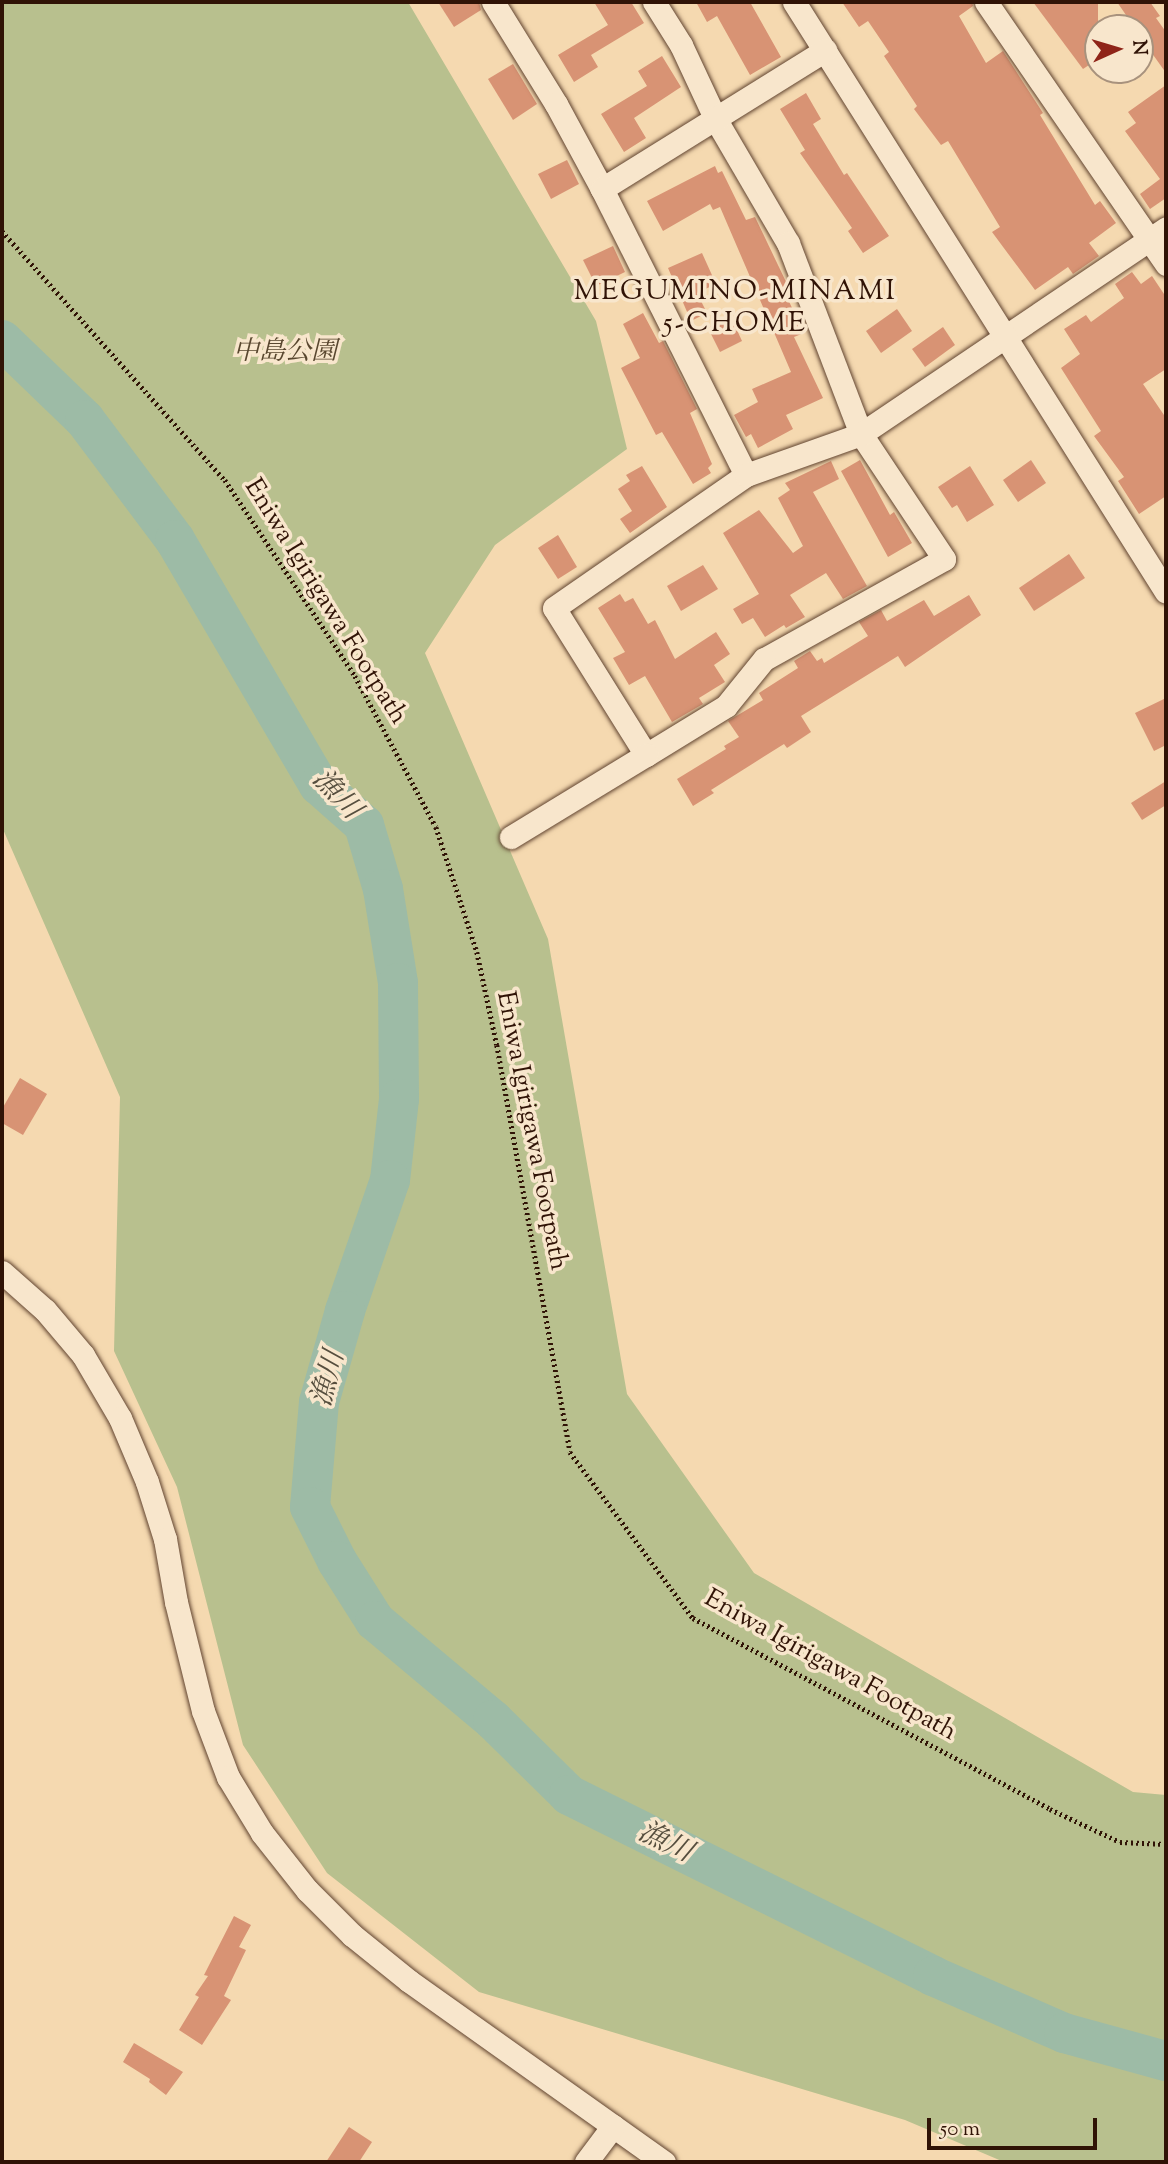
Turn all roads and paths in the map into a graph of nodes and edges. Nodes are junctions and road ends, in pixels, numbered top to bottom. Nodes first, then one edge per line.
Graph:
1 (493, 2) edge
2 (654, 2) edge
3 (794, 2) edge
4 (986, 2) edge
5 (825, 50) junction
6 (716, 120) junction
7 (602, 189) junction
8 (2, 231) edge
9 (1158, 234) edge
10 (1166, 264) edge
11 (1004, 338) junction
12 (861, 434) junction
13 (746, 475) junction
14 (1158, 562) edge
15 (1166, 592) edge
16 (646, 755) junction
17 (512, 837) dead end
18 (2, 1272) edge
19 (1166, 1844) edge
20 (613, 2126) junction
21 (586, 2162) edge
22 (664, 2162) edge

1 - 7 street
2 - 6 street
3 - 5 street
4 - 9 street
5 - 6 street
5 - 11 street
6 - 7 street
6 - 12 street
7 - 13 street
8 - 19 path, Eniwa Igirigawa Footpath
9 - 10 street
9 - 11 street
11 - 12 street
11 - 14 street
12 - 13 street
12 - 16 street
13 - 16 street
14 - 15 street
16 - 17 street
18 - 20 street
20 - 21 street
20 - 22 street

